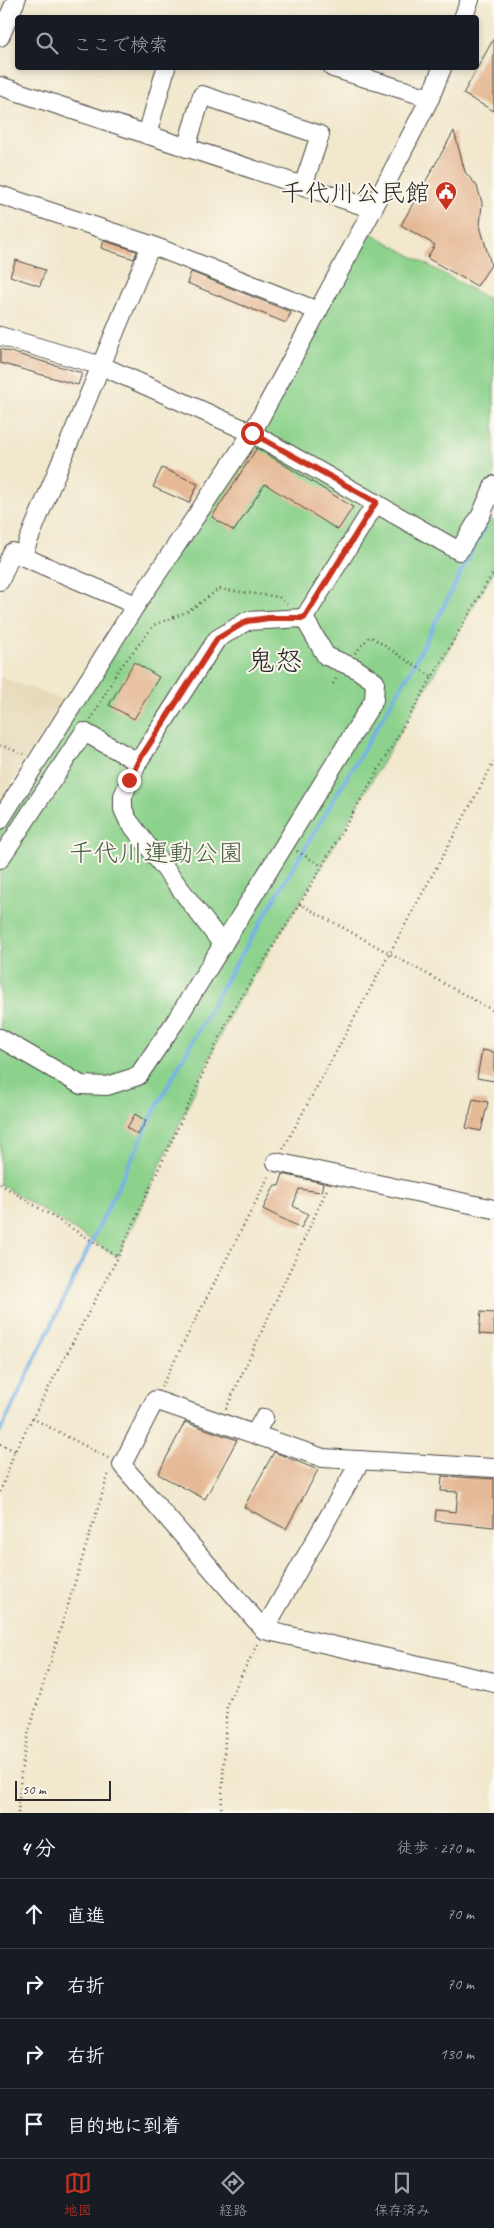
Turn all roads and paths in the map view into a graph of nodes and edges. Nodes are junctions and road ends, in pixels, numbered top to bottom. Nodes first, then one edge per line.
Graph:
1 (16, 0) edge
2 (470, 0) edge
3 (464, 15) edge
4 (0, 37) edge
5 (165, 70) edge
6 (339, 70) edge
7 (441, 70) edge
8 (0, 86) edge
9 (430, 98) junction
10 (147, 135) junction
11 (186, 148) junction
12 (303, 186) junction
13 (0, 195) edge
14 (373, 209) junction
15 (151, 246) junction
16 (318, 311) junction
17 (0, 336) edge
18 (102, 366) junction
19 (252, 433) junction
20 (494, 485) edge
21 (376, 502) junction
22 (488, 518) edge
23 (11, 552) edge
24 (494, 571) edge
25 (0, 581) edge
26 (136, 605) junction
27 (304, 618) junction
28 (346, 664) junction
29 (432, 677) junction
30 (333, 684) dead end
31 (84, 732) junction
32 (0, 745) edge
33 (31, 757) dead end
34 (138, 762) junction
35 (494, 762) edge
36 (0, 820) edge
37 (285, 844) junction
38 (0, 859) edge
39 (322, 866) junction
40 (300, 904) junction
41 (223, 945) junction
42 (391, 954) junction
43 (494, 1011) edge
44 (0, 1038) edge
45 (276, 1162) junction
46 (334, 1174) junction
47 (0, 1184) edge
48 (494, 1209) edge
49 (118, 1257) junction
50 (155, 1400) junction
51 (32, 1418) junction
52 (264, 1418) dead end
53 (220, 1422) junction
54 (254, 1434) junction
55 (0, 1444) edge
56 (15, 1451) junction
57 (361, 1460) junction
58 (117, 1462) junction
59 (494, 1468) edge
60 (0, 1492) edge
61 (264, 1630) junction
62 (494, 1682) edge
63 (18, 1813) edge
64 (220, 1813) edge

1 - 4 street
2 - 3 street
5 - 10 street
6 - 9 street
7 - 9 street
8 - 10 street
9 - 14 street
10 - 11 street
11 - 12 street
11 - 12 street
12 - 14 street
13 - 15 street
14 - 16 street
15 - 16 street
15 - 18 street
16 - 19 street
17 - 18 street
18 - 19 street
18 - 23 street
19 - 21 street
19 - 26 street
20 - 22 street
21 - 22 street
21 - 27 street
23 - 25 street
23 - 26 street
24 - 29 path
26 - 36 street
27 - 28 street
27 - 31 path
27 - 34 street
28 - 29 path
28 - 30 path
28 - 37 street
29 - 39 path
31 - 34 street
31 - 38 street
32 - 33 path
34 - 41 street
35 - 42 path
37 - 39 path
37 - 41 street
39 - 40 path
40 - 42 path
40 - 49 path
41 - 44 street
42 - 43 path
42 - 45 path
45 - 46 street
45 - 50 path
46 - 48 street
46 - 53 path
47 - 49 path
49 - 51 path
50 - 53 street
50 - 58 street
51 - 56 path
51 - 58 path
52 - 54 street
53 - 54 street
54 - 57 street
55 - 56 path
56 - 60 path
57 - 59 street
57 - 61 street
58 - 61 street
58 - 63 path
61 - 62 street
61 - 64 path

